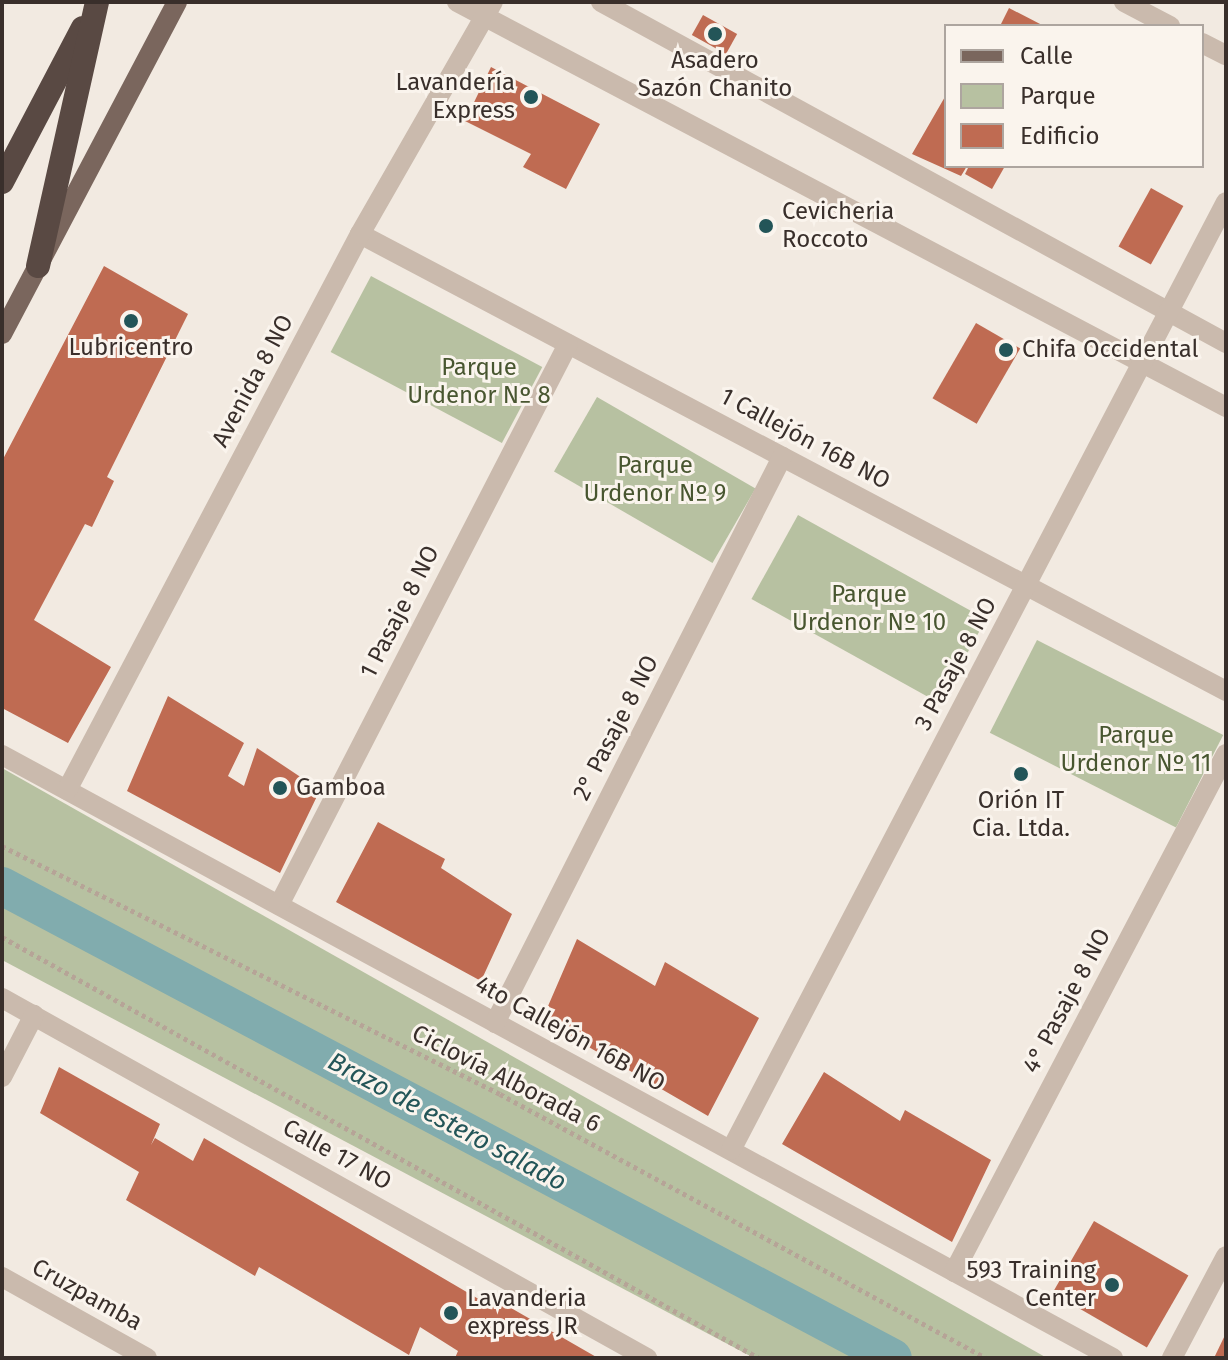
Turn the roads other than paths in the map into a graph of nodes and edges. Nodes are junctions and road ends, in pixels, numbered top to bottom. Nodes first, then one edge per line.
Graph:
1 (97, 2) edge
2 (177, 2) edge
3 (457, 2) edge
4 (601, 2) edge
5 (1124, 2) edge
6 (490, 10) edge
7 (1166, 24) edge
8 (1204, 44) edge
9 (1226, 55) edge
10 (2, 182) edge
11 (1226, 202) edge
12 (360, 234) junction
13 (38, 266) junction
14 (1168, 313) junction
15 (2, 334) edge
16 (1226, 343) edge
17 (568, 344) junction
18 (1143, 361) junction
19 (1226, 407) edge
20 (782, 457) junction
21 (1026, 585) junction
22 (1226, 691) edge
23 (1226, 754) edge
24 (2, 755) edge
25 (67, 790) junction
26 (279, 905) junction
27 (2, 998) edge
28 (34, 1015) junction
29 (495, 1023) junction
30 (2, 1077) edge
31 (731, 1150) junction
32 (1226, 1256) edge
33 (954, 1272) junction
34 (2, 1277) edge
35 (147, 1358) edge
36 (647, 1358) edge
37 (1113, 1358) edge
38 (1172, 1358) edge

1 - 10 highway
1 - 13 highway
2 - 13 main road
3 - 6 street
4 - 14 street
5 - 7 street
6 - 12 street, Avenida 8 NO
6 - 18 street
8 - 9 street
11 - 14 street, 3 Pasaje 8 NO
12 - 17 street, 1 Callejón 16B NO
12 - 25 street, Avenida 8 NO
13 - 15 main road
14 - 16 street
14 - 18 street, 3 Pasaje 8 NO
17 - 20 street, 1 Callejón 16B NO
17 - 26 street, 1 Pasaje 8 NO
18 - 19 street
18 - 21 street, 3 Pasaje 8 NO
20 - 21 street, 1 Callejón 16B NO
20 - 29 street, 2° Pasaje 8 NO
21 - 22 street, 1 Callejón 16B NO
21 - 31 street, 3 Pasaje 8 NO
23 - 33 street, 4° Pasaje 8 NO
24 - 25 street, 4to Callejón 16B NO
25 - 26 street, 4to Callejón 16B NO
26 - 29 street, 4to Callejón 16B NO
27 - 28 street, Calle 17 NO
28 - 30 street
28 - 36 street, Calle 17 NO
29 - 31 street, 4to Callejón 16B NO
31 - 33 street, 4to Callejón 16B NO
32 - 38 street
33 - 37 street, 4to Callejón 16B NO
34 - 35 street, Cruzpamba

